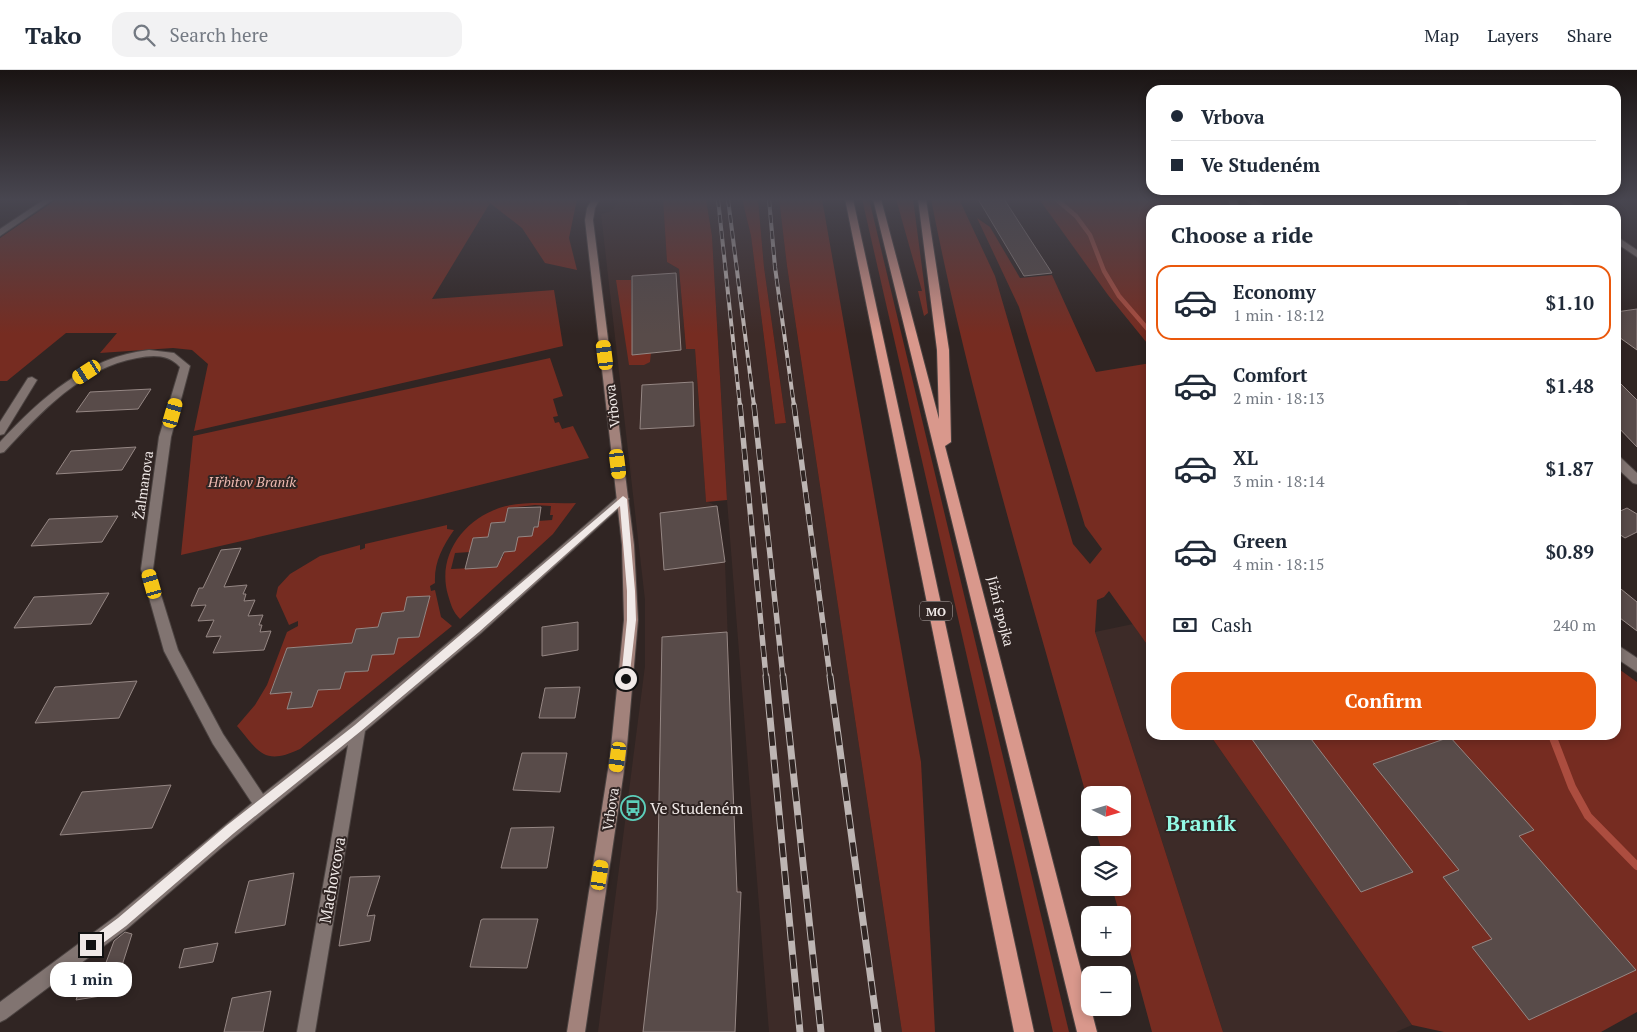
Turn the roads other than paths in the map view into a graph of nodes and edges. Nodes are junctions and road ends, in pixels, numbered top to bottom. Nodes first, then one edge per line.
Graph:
1 (592, 244) edge
2 (858, 244) edge
3 (888, 244) edge
4 (928, 244) edge
5 (1623, 244) edge
6 (1637, 254) edge
7 (32, 380) dead end
8 (0, 430) edge
9 (0, 449) edge
10 (945, 465) junction
11 (1621, 465) edge
12 (1637, 480) edge
13 (623, 499) junction
14 (1621, 654) edge
15 (1637, 666) edge
16 (358, 728) junction
17 (261, 804) junction
18 (0, 1013) edge
19 (306, 1032) edge
20 (576, 1032) edge
21 (1024, 1032) edge
22 (1088, 1032) edge

1 - 13 main road, Vrbova
2 - 21 highway, MO
3 - 10 highway, Jižní spojka
4 - 10 highway
5 - 6 street
7 - 8 street
9 - 17 street, Žalmanova
10 - 22 highway, Jižní spojka
11 - 12 street
13 - 16 street
13 - 20 main road, Vrbova
14 - 15 street
16 - 17 street
16 - 19 street, Machovcova
17 - 18 street

